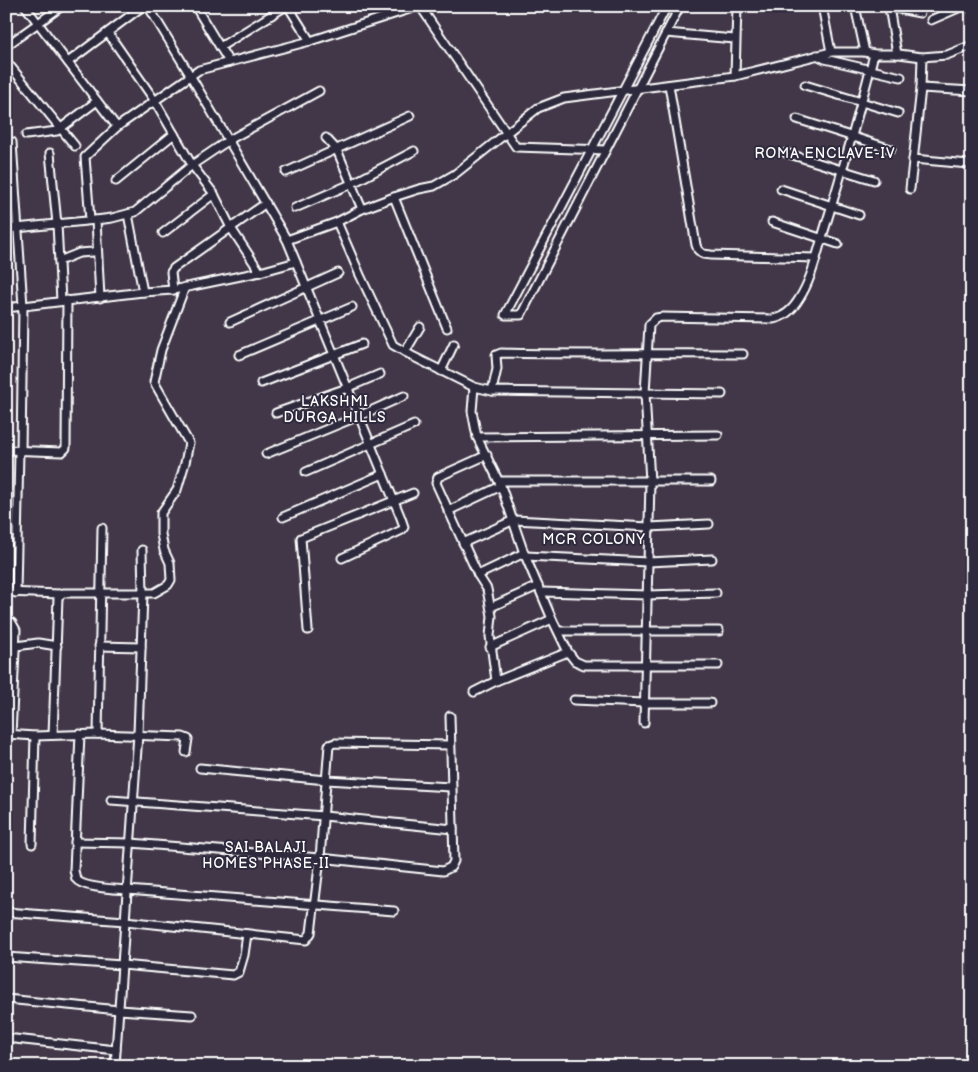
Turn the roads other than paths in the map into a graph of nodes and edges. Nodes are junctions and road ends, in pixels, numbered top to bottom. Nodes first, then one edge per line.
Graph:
1 (25, 6) edge
2 (62, 6) edge
3 (143, 6) edge
4 (148, 6) edge
5 (195, 6) edge
6 (287, 6) edge
7 (420, 6) edge
8 (668, 6) edge
9 (680, 6) edge
10 (737, 6) edge
11 (822, 6) edge
12 (855, 6) edge
13 (963, 6) edge
14 (970, 6) edge
15 (886, 7) edge
16 (972, 10) edge
17 (920, 13) dead end
18 (931, 20) dead end
19 (38, 23) junction
20 (108, 33) junction
21 (666, 33) junction
22 (736, 39) junction
23 (310, 41) junction
24 (972, 45) edge
25 (6, 46) edge
26 (220, 47) junction
27 (830, 52) junction
28 (865, 52) junction
29 (874, 54) junction
30 (898, 54) junction
31 (817, 55) junction
32 (922, 57) junction
33 (68, 62) junction
34 (229, 62) junction
35 (7, 65) edge
36 (870, 69) junction
37 (190, 75) junction
38 (736, 76) junction
39 (901, 77) dead end
40 (669, 85) junction
41 (804, 85) dead end
42 (921, 88) junction
43 (637, 89) junction
44 (319, 91) dead end
45 (622, 91) junction
46 (972, 91) edge
47 (155, 100) junction
48 (97, 101) junction
49 (861, 103) junction
50 (898, 113) dead end
51 (410, 116) dead end
52 (797, 120) dead end
53 (117, 127) junction
54 (60, 128) junction
55 (506, 133) junction
56 (174, 134) junction
57 (26, 136) dead end
58 (852, 136) junction
59 (326, 138) dead end
60 (229, 140) junction
61 (12, 142) dead end
62 (75, 146) dead end
63 (891, 149) dead end
64 (337, 150) junction
65 (591, 150) junction
66 (606, 150) junction
67 (414, 151) dead end
68 (50, 153) dead end
69 (786, 153) dead end
70 (913, 159) junction
71 (969, 164) dead end
72 (192, 165) junction
73 (286, 172) dead end
74 (842, 172) junction
75 (874, 180) dead end
76 (116, 181) dead end
77 (351, 184) junction
78 (782, 189) dead end
79 (910, 189) dead end
80 (214, 194) junction
81 (394, 197) junction
82 (266, 203) junction
83 (832, 206) junction
84 (295, 208) dead end
85 (362, 209) junction
86 (128, 214) junction
87 (859, 215) dead end
88 (93, 220) junction
89 (337, 222) junction
90 (772, 222) dead end
91 (57, 224) junction
92 (19, 227) junction
93 (6, 228) edge
94 (231, 228) junction
95 (163, 233) dead end
96 (822, 238) junction
97 (287, 240) junction
98 (838, 244) dead end
99 (97, 250) junction
100 (815, 258) junction
101 (59, 261) junction
102 (296, 262) junction
103 (260, 272) junction
104 (338, 273) dead end
105 (185, 287) junction
106 (307, 288) junction
107 (173, 290) junction
108 (143, 292) junction
109 (100, 298) junction
110 (64, 301) junction
111 (23, 306) junction
112 (352, 307) dead end
113 (6, 308) edge
114 (319, 320) junction
115 (230, 322) dead end
116 (420, 327) dead end
117 (447, 328) dead end
118 (362, 344) dead end
119 (454, 344) dead end
120 (405, 352) junction
121 (647, 353) junction
122 (743, 354) dead end
123 (239, 355) dead end
124 (334, 355) junction
125 (441, 371) junction
126 (380, 374) dead end
127 (261, 383) dead end
128 (474, 387) junction
129 (347, 388) junction
130 (492, 391) junction
131 (645, 393) junction
132 (722, 394) dead end
133 (404, 396) dead end
134 (276, 413) dead end
135 (359, 416) junction
136 (414, 425) dead end
137 (718, 435) dead end
138 (477, 436) junction
139 (648, 436) junction
140 (370, 445) junction
141 (6, 450) edge
142 (20, 451) junction
143 (266, 454) dead end
144 (487, 456) junction
145 (306, 472) dead end
146 (383, 474) junction
147 (711, 481) dead end
148 (650, 482) junction
149 (500, 483) junction
150 (413, 493) dead end
151 (394, 501) junction
152 (448, 511) junction
153 (283, 517) dead end
154 (514, 520) junction
155 (709, 524) dead end
156 (649, 526) junction
157 (102, 528) dead end
158 (463, 543) junction
159 (142, 550) dead end
160 (525, 555) junction
161 (342, 558) dead end
162 (712, 559) dead end
163 (648, 562) junction
164 (478, 575) junction
165 (540, 589) junction
166 (6, 592) edge
167 (16, 592) junction
168 (100, 593) junction
169 (716, 593) dead end
170 (60, 594) junction
171 (143, 594) junction
172 (647, 595) junction
173 (491, 607) junction
174 (552, 619) junction
175 (6, 620) edge
176 (308, 630) dead end
177 (558, 631) junction
178 (719, 631) dead end
179 (646, 632) junction
180 (16, 646) junction
181 (57, 646) junction
182 (99, 646) junction
183 (490, 647) junction
184 (141, 648) junction
185 (568, 652) junction
186 (645, 665) junction
187 (718, 665) dead end
188 (496, 681) junction
189 (474, 692) dead end
190 (574, 700) dead end
191 (644, 703) junction
192 (710, 703) dead end
193 (450, 716) dead end
194 (644, 723) dead end
195 (9, 734) edge
196 (53, 734) junction
197 (80, 734) junction
198 (98, 734) junction
199 (138, 734) junction
200 (35, 736) junction
201 (450, 745) junction
202 (186, 752) dead end
203 (200, 768) dead end
204 (326, 780) junction
205 (451, 788) junction
206 (111, 800) dead end
207 (133, 803) junction
208 (324, 816) junction
209 (453, 829) junction
210 (75, 842) junction
211 (130, 843) junction
212 (32, 844) dead end
213 (320, 858) junction
214 (127, 890) junction
215 (314, 905) junction
216 (394, 911) dead end
217 (6, 912) edge
218 (125, 921) junction
219 (247, 934) junction
220 (6, 956) edge
221 (122, 965) junction
222 (6, 999) edge
223 (119, 1010) junction
224 (192, 1016) dead end
225 (6, 1038) edge
226 (116, 1050) junction
227 (115, 1066) edge

1 - 19 street
2 - 19 street
3 - 20 street
4 - 37 street
5 - 26 street
6 - 23 street
6 - 26 street
7 - 23 street
7 - 55 street
8 - 45 street
9 - 21 street
10 - 22 street
11 - 27 street
12 - 28 street
13 - 18 street
14 - 16 street
15 - 17 street
15 - 30 street
19 - 25 street
19 - 33 street
20 - 33 street
20 - 47 street
21 - 22 street
21 - 43 street
22 - 38 street
23 - 34 street
24 - 32 street
26 - 34 street
27 - 28 street
27 - 31 street
28 - 29 street
29 - 30 street
29 - 36 street
30 - 32 street
31 - 36 street
31 - 38 street
32 - 42 street
33 - 48 street
34 - 37 street
35 - 54 street
36 - 39 street
36 - 49 street
37 - 47 street
37 - 60 street
38 - 40 street
40 - 43 street
40 - 100 street
41 - 49 street
42 - 46 street
42 - 70 street
43 - 45 street
43 - 66 street
44 - 60 street
45 - 55 street
45 - 65 street
47 - 53 street
47 - 56 street
48 - 53 street
48 - 54 street
49 - 50 street
49 - 58 street
51 - 64 street
52 - 58 street
53 - 88 street
54 - 57 street
54 - 62 street
55 - 65 street
55 - 81 street
56 - 72 street
56 - 76 street
58 - 63 street
58 - 74 street
59 - 64 street
60 - 72 street
60 - 82 street
61 - 92 street
64 - 73 street
64 - 77 street
65 - 66 street
65 - 66 street
67 - 77 street
68 - 91 street
69 - 74 street
70 - 71 street
70 - 79 street
72 - 80 street
72 - 86 street
74 - 75 street
74 - 83 street
77 - 84 street
77 - 85 street
78 - 83 street
80 - 94 street
80 - 95 street
81 - 85 street
81 - 117 street
82 - 94 street
82 - 97 street
83 - 87 street
83 - 96 street
85 - 89 street
86 - 88 street
86 - 108 street
88 - 91 street
88 - 99 street
89 - 97 street
89 - 120 street
90 - 96 street
91 - 92 street
91 - 101 street
92 - 93 street
92 - 111 street
94 - 103 street
94 - 107 street
96 - 98 street
96 - 100 street
97 - 102 street
99 - 101 street
99 - 109 street
100 - 121 street
101 - 110 street
102 - 103 street
102 - 106 street
103 - 105 street
104 - 106 street
105 - 107 street
105 - 171 street
106 - 114 street
106 - 115 street
107 - 108 street
108 - 109 street
109 - 110 street
110 - 111 street
110 - 142 street
111 - 113 street
111 - 142 street
112 - 114 street
114 - 123 street
114 - 124 street
116 - 120 street
118 - 124 street
119 - 125 street
120 - 125 street
121 - 122 street
121 - 130 street
121 - 131 street
124 - 127 street
124 - 129 street
125 - 128 street
126 - 129 street
128 - 130 street
128 - 138 street
129 - 134 street
129 - 135 street
130 - 131 street
131 - 132 street
131 - 139 street
133 - 135 street
135 - 140 street
135 - 143 street
136 - 140 street
137 - 139 street
138 - 139 street
138 - 144 street
139 - 148 street
140 - 145 street
140 - 146 street
141 - 142 street
142 - 167 street
144 - 149 street
144 - 152 street
146 - 151 street
146 - 153 street
147 - 148 street
148 - 149 street
148 - 156 street
149 - 152 street
149 - 154 street
150 - 151 street
151 - 161 street
151 - 176 street
152 - 158 street
154 - 156 street
154 - 158 street
154 - 160 street
155 - 156 street
156 - 163 street
157 - 168 street
158 - 164 street
159 - 171 street
160 - 163 street
160 - 164 street
160 - 165 street
162 - 163 street
163 - 172 street
164 - 173 street
165 - 172 street
165 - 173 street
165 - 174 street
166 - 167 street
167 - 170 street
168 - 170 street
168 - 171 street
168 - 182 street
169 - 172 street
170 - 181 street
171 - 184 street
172 - 179 street
173 - 183 street
174 - 177 street
174 - 183 street
175 - 180 street
177 - 179 street
177 - 185 street
178 - 179 street
179 - 186 street
180 - 181 street
180 - 195 street
181 - 196 street
182 - 184 street
182 - 198 street
183 - 188 street
184 - 199 street
185 - 186 street
185 - 188 street
186 - 187 street
186 - 191 street
188 - 189 street
190 - 191 street
191 - 192 street
191 - 194 street
193 - 201 street
195 - 200 street
196 - 197 street
196 - 200 street
197 - 198 street
197 - 210 street
198 - 199 street
199 - 202 street
199 - 207 street
200 - 212 street
201 - 204 street
201 - 205 street
203 - 204 street
204 - 205 street
204 - 208 street
205 - 209 street
206 - 207 street
207 - 208 street
207 - 211 street
208 - 209 street
208 - 213 street
209 - 213 street
210 - 211 street
210 - 214 street
211 - 213 street
211 - 214 street
213 - 215 street
214 - 215 street
214 - 218 street
215 - 216 street
215 - 219 street
217 - 218 street
218 - 219 street
218 - 221 street
219 - 221 street
220 - 221 street
221 - 223 street
222 - 223 street
223 - 224 street
223 - 226 street
225 - 226 street
226 - 227 street

